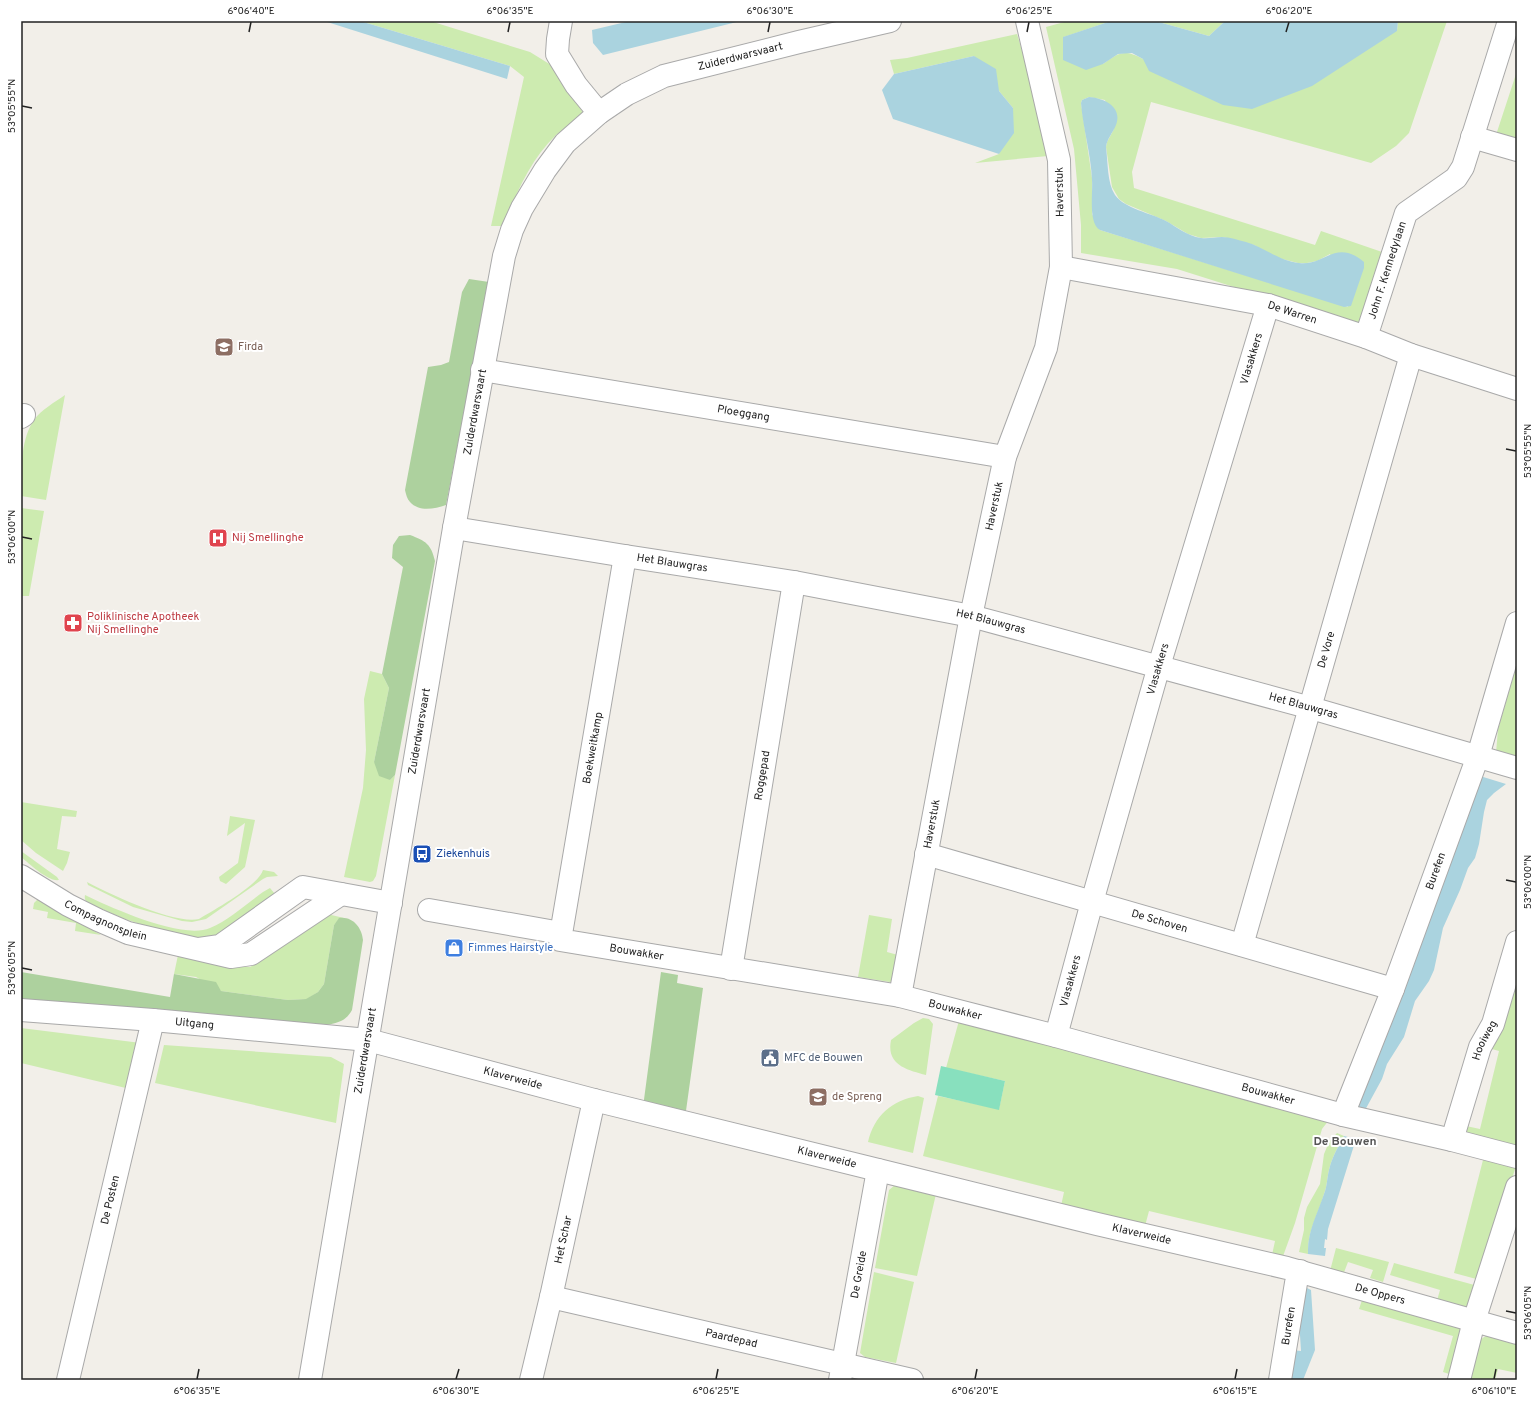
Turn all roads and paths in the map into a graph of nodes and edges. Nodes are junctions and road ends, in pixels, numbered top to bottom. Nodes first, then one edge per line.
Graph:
1 (561, 21) edge
2 (890, 21) edge
3 (1027, 21) edge
4 (1509, 21) edge
5 (599, 113) junction
6 (1472, 137) junction
7 (1517, 150) edge
8 (1061, 267) junction
9 (1268, 304) junction
10 (1366, 338) junction
11 (1411, 356) junction
12 (482, 370) junction
13 (1517, 388) edge
14 (1005, 457) junction
15 (454, 528) junction
16 (625, 556) junction
17 (794, 582) junction
18 (971, 616) junction
19 (1517, 623) edge
20 (1159, 666) junction
21 (1311, 708) junction
22 (1478, 756) junction
23 (1517, 768) edge
24 (926, 854) junction
25 (21, 876) edge
26 (317, 898) junction
27 (1092, 902) junction
28 (391, 904) junction
29 (430, 910) dead end
30 (561, 936) junction
31 (1517, 942) edge
32 (1242, 945) junction
33 (201, 948) junction
34 (731, 969) junction
35 (1393, 989) junction
36 (900, 996) junction
37 (21, 1010) edge
38 (153, 1020) junction
39 (1056, 1036) junction
40 (368, 1040) junction
41 (594, 1100) junction
42 (1343, 1115) junction
43 (1452, 1140) junction
44 (1517, 1157) edge
45 (878, 1170) junction
46 (1517, 1186) edge
47 (1293, 1270) junction
48 (551, 1297) junction
49 (1474, 1321) junction
50 (1517, 1333) edge
51 (842, 1372) edge
52 (68, 1380) edge
53 (310, 1380) edge
54 (531, 1380) edge
55 (912, 1380) edge
56 (1280, 1380) edge
57 (1459, 1380) edge

1 - 5 street
2 - 5 street, Zuiderdwarsvaart
3 - 8 street, Haverstuk
4 - 6 street, John F. Kennedylaan
5 - 12 street, Zuiderdwarsvaart
6 - 7 street
6 - 10 street, John F. Kennedylaan
8 - 9 street, De Warren
8 - 14 street, Haverstuk
9 - 10 street, De Warren
9 - 20 street, Vlasakkers
10 - 11 street, De Warren
11 - 13 street, De Warren
11 - 21 street, De Vore
12 - 14 street, Ploeggang
12 - 15 street, Zuiderdwarsvaart
14 - 18 street, Haverstuk
15 - 16 street, Het Blauwgras
15 - 28 street, Zuiderdwarsvaart
16 - 17 street, Het Blauwgras
16 - 30 street, Boekweitkamp
17 - 18 street, Het Blauwgras
17 - 34 street, Roggepad
18 - 20 street, Het Blauwgras
18 - 24 street, Haverstuk
19 - 22 street, Burefen
20 - 21 street, Het Blauwgras
20 - 27 street, Vlasakkers
21 - 22 street, Het Blauwgras
21 - 32 street, De Vore
22 - 23 street, Het Blauwgras
22 - 35 street, Burefen
24 - 27 street, De Schoven
24 - 36 street, Haverstuk
25 - 33 street, Compagnonsplein
26 - 28 street, Compagnonsplein
26 - 33 street, Compagnonsplein
26 - 33 street, Compagnonsplein
27 - 32 street, De Schoven
27 - 39 street, Vlasakkers
28 - 40 street, Zuiderdwarsvaart
29 - 30 street, Bouwakker
30 - 34 street, Bouwakker
31 - 43 street, Hooiweg
32 - 35 street, De Schoven
34 - 36 street, Bouwakker
35 - 42 street, Burefen
36 - 39 street, Bouwakker
37 - 38 street, Uitgang
38 - 40 street, Uitgang
38 - 52 street, De Posten
39 - 42 street, Bouwakker
40 - 41 street, Klaverweide
40 - 53 street, Zuiderdwarsvaart
41 - 45 street, Klaverweide
41 - 48 street, Het Schar
42 - 43 street
43 - 44 street
45 - 47 street, Klaverweide
45 - 51 street, De Greide
46 - 49 street
47 - 49 street, De Oppers
47 - 56 street, Burefen
48 - 51 street, Paardepad
48 - 54 street, Het Schar
49 - 50 street, De Oppers
49 - 57 street
51 - 55 street, Paardepad

